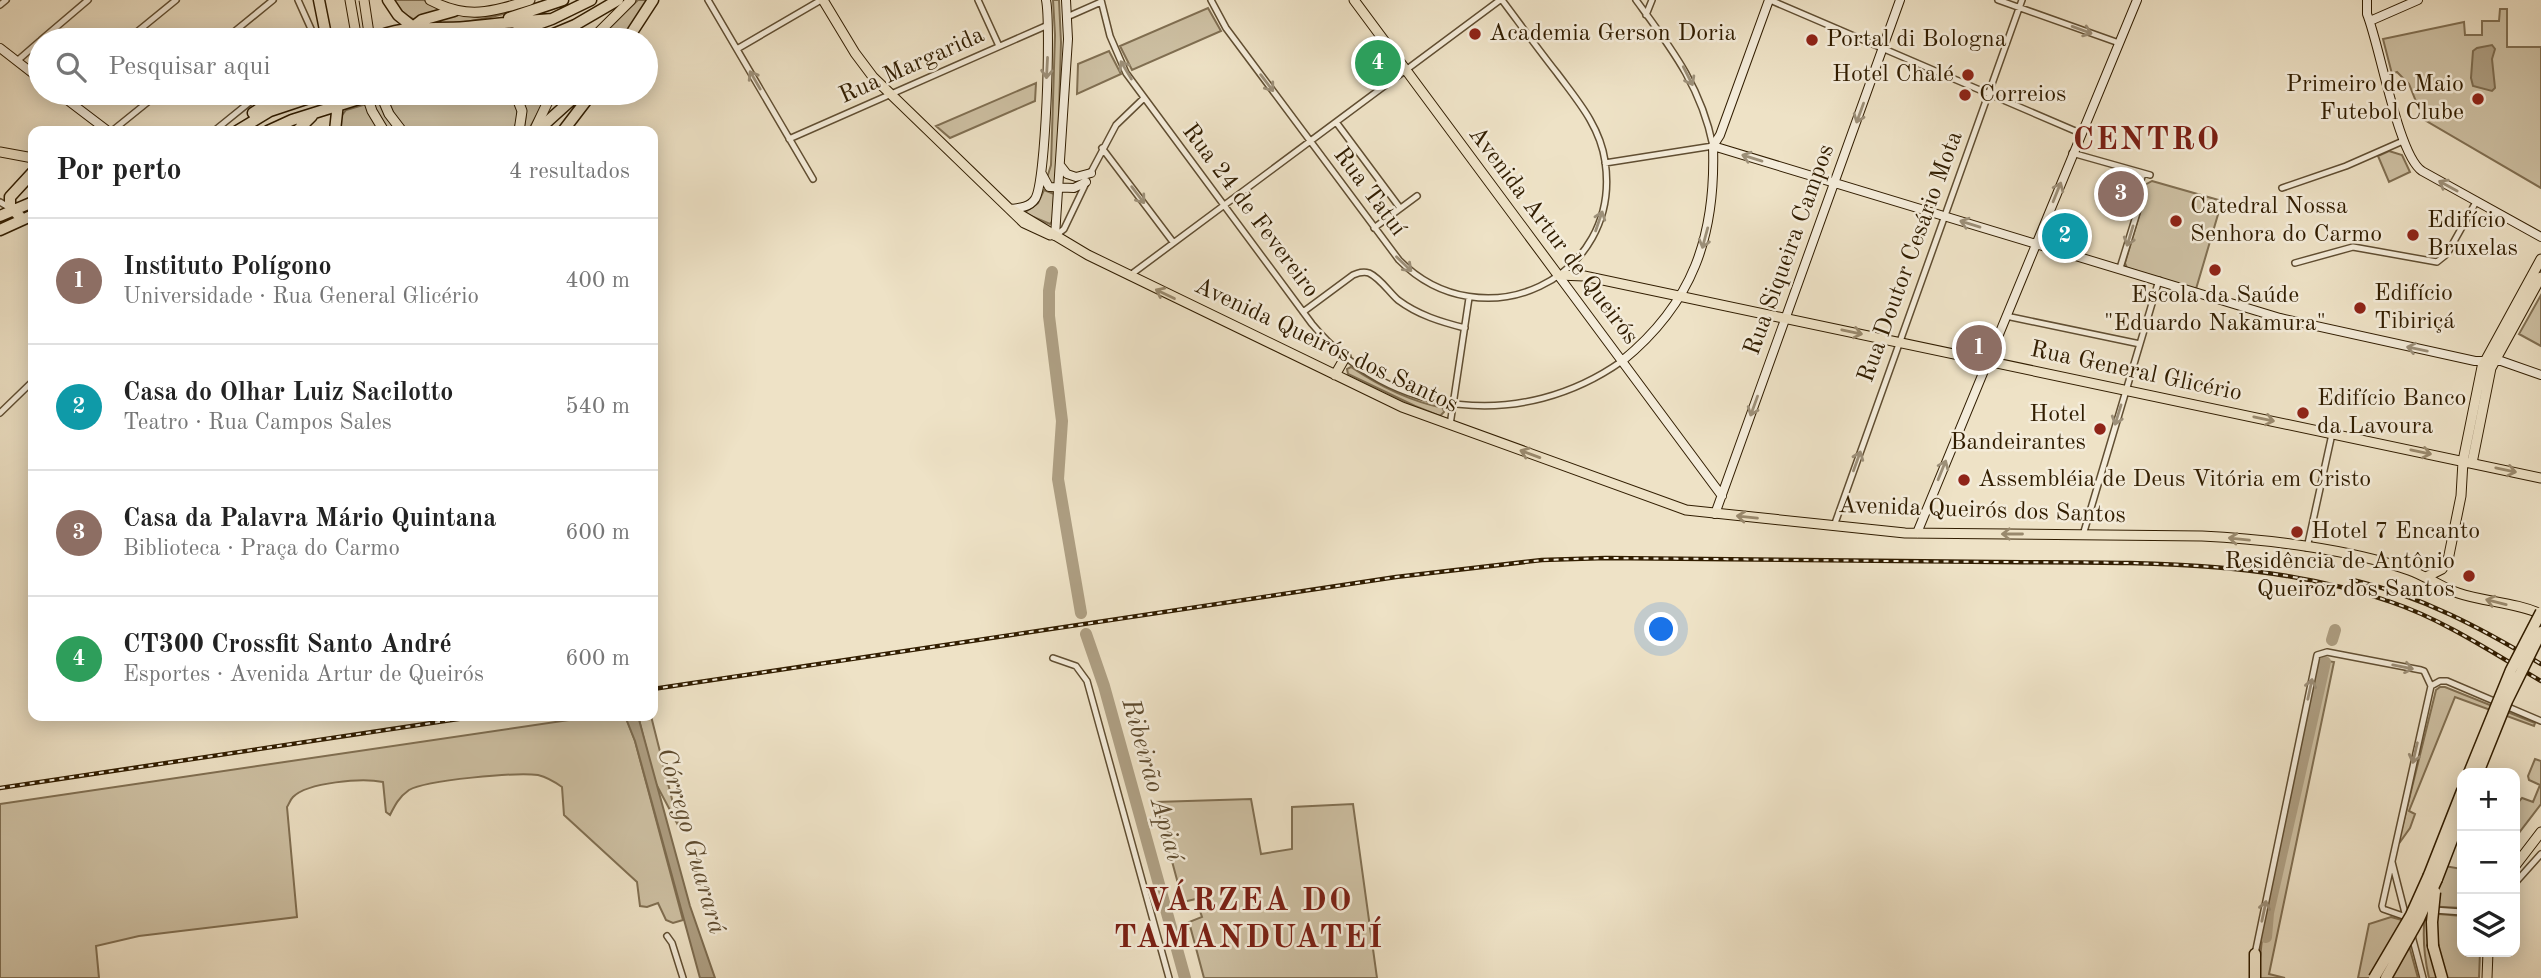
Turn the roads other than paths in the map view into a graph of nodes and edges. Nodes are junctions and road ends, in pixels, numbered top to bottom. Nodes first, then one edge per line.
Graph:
1 (6, 0) edge
2 (88, 0) edge
3 (176, 0) edge
4 (273, 0) edge
5 (298, 0) edge
6 (319, 0) edge
7 (350, 0) edge
8 (364, 0) edge
9 (388, 0) edge
10 (430, 0) edge
11 (530, 0) edge
12 (563, 0) edge
13 (591, 0) edge
14 (618, 0) edge
15 (631, 0) edge
16 (653, 0) edge
17 (708, 0) edge
18 (822, 0) edge
19 (978, 0) edge
20 (1046, 0) edge
21 (1066, 0) edge
22 (1211, 0) edge
23 (1354, 0) edge
24 (1501, 0) edge
25 (1636, 0) edge
26 (1652, 0) edge
27 (1770, 0) edge
28 (1900, 0) edge
29 (1998, 0) edge
30 (2022, 0) edge
31 (2137, 0) edge
32 (2367, 0) edge
33 (2418, 0) edge
34 (1101, 1) edge
35 (0, 5) edge
36 (2019, 8) junction
37 (454, 11) junction
38 (1646, 15) junction
39 (1068, 17) junction
40 (552, 19) junction
41 (2370, 21) junction
42 (493, 23) junction
43 (1048, 25) junction
44 (413, 27) junction
45 (56, 28) edge
46 (142, 28) edge
47 (239, 28) edge
48 (311, 28) edge
49 (325, 28) edge
50 (355, 28) edge
51 (368, 28) edge
52 (409, 28) edge
53 (527, 28) edge
54 (566, 28) edge
55 (603, 28) edge
56 (635, 28) edge
57 (2119, 43) junction
58 (999, 46) junction
59 (0, 48) edge
60 (1883, 48) junction
61 (737, 50) junction
62 (28, 52) edge
63 (17, 61) junction
64 (1406, 69) junction
65 (28, 70) edge
66 (1988, 93) junction
67 (890, 94) junction
68 (1144, 98) junction
69 (76, 105) edge
70 (144, 105) edge
71 (246, 105) edge
72 (265, 105) edge
73 (288, 105) edge
74 (338, 105) joint
75 (370, 105) edge
76 (385, 105) edge
77 (520, 105) edge
78 (547, 105) edge
79 (565, 105) edge
80 (583, 105) edge
81 (318, 111) junction
82 (1336, 121) junction
83 (104, 126) edge
84 (116, 126) edge
85 (220, 126) edge
86 (242, 126) edge
87 (245, 126) edge
88 (277, 126) edge
89 (302, 126) edge
90 (336, 126) edge
91 (381, 126) edge
92 (398, 126) edge
93 (520, 126) edge
94 (537, 126) edge
95 (541, 126) edge
96 (567, 126) edge
97 (2080, 133) junction
98 (789, 139) junction
99 (1310, 141) junction
100 (2403, 141) junction
101 (1713, 146) junction
102 (1102, 148) junction
103 (0, 152) edge
104 (2073, 153) junction
105 (19, 156) junction
106 (28, 158) edge
107 (1605, 163) junction
108 (1060, 165) junction
109 (28, 166) edge
110 (1091, 173) junction
111 (1042, 174) junction
112 (28, 177) edge
113 (813, 179) dead end
114 (1086, 182) junction
115 (1834, 183) junction
116 (1059, 188) junction
117 (2282, 188) dead end
118 (1417, 197) dead end
119 (0, 202) edge
120 (2476, 202) junction
121 (28, 204) edge
122 (1224, 205) junction
123 (1400, 208) junction
124 (1011, 209) junction
125 (13, 210) junction
126 (0, 216) edge
127 (1944, 216) junction
128 (28, 217) edge
129 (22, 219) junction
130 (1374, 228) junction
131 (0, 230) edge
132 (1055, 236) junction
133 (2541, 237) edge
134 (1173, 242) junction
135 (2036, 243) junction
136 (2541, 259) edge
137 (2295, 263) dead end
138 (2120, 268) junction
139 (1558, 275) junction
140 (1129, 276) junction
141 (2541, 277) edge
142 (2159, 280) junction
143 (1681, 296) junction
144 (1469, 298) junction
145 (1303, 312) junction
146 (2006, 316) junction
147 (1785, 318) junction
148 (1465, 328) junction
149 (1899, 342) junction
150 (2140, 344) junction
151 (1346, 356) junction
152 (1622, 361) junction
153 (1987, 361) junction
154 (2495, 361) junction
155 (2484, 362) junction
156 (2541, 375) edge
157 (1335, 376) junction
158 (28, 386) edge
159 (2126, 389) junction
160 (1453, 405) junction
161 (0, 413) edge
162 (1450, 425) junction
163 (2332, 433) junction
164 (2467, 462) junction
165 (2541, 478) edge
166 (1722, 496) junction
167 (1715, 514) junction
168 (1834, 526) junction
169 (1917, 533) junction
170 (2082, 534) junction
171 (2307, 548) junction
172 (2426, 577) junction
173 (2539, 613) edge
174 (2541, 632) edge
175 (1053, 658) dead end
176 (2431, 686) junction
177 (2541, 721) edge
178 (2471, 768) edge
179 (2481, 768) edge
180 (2457, 804) edge
181 (2457, 827) edge
182 (2541, 832) edge
183 (2541, 854) edge
184 (2392, 855) junction
185 (2520, 860) edge
186 (2520, 877) edge
187 (2437, 879) junction
188 (2402, 903) junction
189 (2418, 909) junction
190 (2385, 910) junction
191 (2457, 912) edge
192 (2406, 917) junction
193 (667, 936) dead end
194 (2255, 954) joint
195 (2417, 954) junction
196 (2488, 957) edge
197 (683, 978) edge
198 (1169, 978) edge
199 (2252, 978) edge
200 (2374, 978) edge
201 (2386, 978) edge
202 (2423, 978) edge
203 (2442, 978) edge
204 (2487, 978) edge

1 - 35 street
2 - 45 street
3 - 46 street
4 - 47 street
5 - 48 street
6 - 49 highway
7 - 50 main road
8 - 51 main road, bridge
9 - 44 highway
10 - 37 main road
11 - 37 main road
12 - 42 highway
13 - 40 highway
14 - 54 highway
15 - 55 main road
16 - 56 highway
17 - 61 street
18 - 61 street
18 - 67 main road, Avenida Queirós dos Santos
19 - 58 street
20 - 43 street
21 - 39 street
22 -> 99 street, Rua Tatuí
23 - 64 main road, Avenida Artur de Queirós
24 - 64 street
24 - 107 street, Rua Tatuí
25 - 38 street
26 - 38 street
27 - 60 street
27 - 101 street
28 - 60 street, Rua Siqueira Campos
29 - 36 street
30 - 36 street, Rua Doutor Cesário Mota
31 - 57 street
32 - 41 street
33 - 41 street
34 - 39 street
68 -> 34 street, Rua 24 de Fevereiro
36 -> 57 street
36 - 66 street, Rua Doutor Cesário Mota
37 - 44 highway
38 -> 101 street
39 - 108 street
40 - 42 highway
40 - 53 highway
41 - 100 street
42 - 44 highway
43 - 58 street, Rua Margarida
43 -> 111 street
44 - 52 highway
57 - 97 street
58 - 67 street, Rua Margarida
59 - 63 street
60 - 66 street
60 -> 115 street, Rua Siqueira Campos
98 -> 61 street
62 - 63 street
63 - 65 street
64 - 82 street
64 - 139 main road, Avenida Artur de Queirós
66 - 97 street
66 - 127 street, Rua Doutor Cesário Mota
67 - 98 street, Rua Margarida
67 - 124 main road, Avenida Queirós dos Santos
68 - 102 street
68 - 122 street, Rua 24 de Fevereiro
69 - 83 street
70 - 84 street
71 - 85 street
72 - 86 highway
73 - 87 highway
74 - 81 highway
74 - 90 highway
75 - 91 main road, bridge
76 - 92 main road
77 - 93 main road
78 - 94 main road
79 - 95 highway
80 - 96 highway
81 - 88 highway
81 - 89 highway
82 - 99 street
82 - 123 street
97 - 104 street
98 - 113 street
99 - 122 street
99 - 130 street, Rua Tatuí
100 - 117 street
120 -> 100 street
101 - 107 street
115 -> 101 street
101 -> 143 street
102 - 110 street
102 -> 134 street
103 - 105 main road
135 -> 104 street
104 -> 138 street
105 - 106 main road
105 - 109 main road
139 -> 107 street, Rua Tatuí
108 - 110 street
108 - 116 street
110 - 114 street
111 - 116 street
111 - 124 street
112 - 125 highway
114 - 116 street
114 - 132 street
115 - 127 street
115 - 147 street, Rua Siqueira Campos
116 - 132 street
118 - 123 street
119 - 125 street
120 - 133 street
120 - 137 street
121 - 125 highway
122 - 134 street
122 - 145 street, Rua 24 de Fevereiro
123 - 130 street
124 - 132 main road, Avenida Queirós dos Santos
125 - 126 highway
125 - 129 highway
135 -> 127 street
127 - 149 street, Rua Doutor Cesário Mota
128 - 129 highway
129 - 131 highway
130 -> 144 street, Rua Tatuí
132 - 140 main road, Avenida Queirós dos Santos
134 - 140 street
135 - 138 street
135 - 146 street
136 - 155 main road
138 - 142 street
139 - 143 main road, Rua General Glicério
139 - 144 street, Rua Tatuí
139 - 152 street, Avenida Artur de Queirós
157 -> 140 main road, Avenida Queirós dos Santos
141 - 154 main road
142 - 150 street
155 -> 142 street
143 - 147 main road, Rua General Glicério
143 - 152 street
144 - 148 street
145 - 148 street
145 - 151 street, Rua 24 de Fevereiro
146 - 150 street
146 - 153 street
147 -> 149 main road, Rua General Glicério
147 -> 166 street, Rua Siqueira Campos
148 - 160 street
149 - 153 main road, Rua General Glicério
168 -> 149 street, Rua Doutor Cesário Mota
150 - 159 street
151 - 157 main road
151 - 160 street, Rua 24 de Fevereiro
152 - 160 street, Rua 24 de Fevereiro
152 - 166 street, Avenida Artur de Queirós
153 - 159 main road, Rua General Glicério
169 -> 153 street
154 - 155 street
154 - 156 street
154 - 164 main road
155 - 164 main road
157 - 162 main road, Avenida Queirós dos Santos
158 - 161 street
159 -> 163 main road, Rua General Glicério
159 -> 170 street
160 - 162 street
167 -> 162 main road, Avenida Queirós dos Santos
163 -> 164 main road, Rua General Glicério
163 - 171 street
164 -> 165 main road, Rua General Glicério
164 - 172 main road
166 - 167 street, Rua Siqueira Campos
168 -> 167 main road, Avenida Queirós dos Santos
168 - 169 main road, Avenida Queirós dos Santos
170 -> 169 main road, Avenida Queirós dos Santos
171 -> 170 main road, Avenida Queirós dos Santos
171 - 172 main road, Avenida Queirós dos Santos
173 -> 172 main road, Avenida Queirós dos Santos
173 - 178 highway, bridge
174 - 179 highway, bridge
175 - 198 street
176 - 177 street
176 -> 184 street
194 -> 176 street
180 - 200 highway, bridge
181 - 187 highway
182 - 185 main road
183 - 186 street
184 - 188 street
184 - 190 street
187 - 201 highway, bridge
187 - 203 highway, bridge
188 - 189 street
188 - 190 street
188 - 192 street
189 - 191 street
189 - 195 street
190 - 192 street
192 - 195 street
193 - 197 street
194 - 199 highway
195 - 202 street
196 - 204 main road

